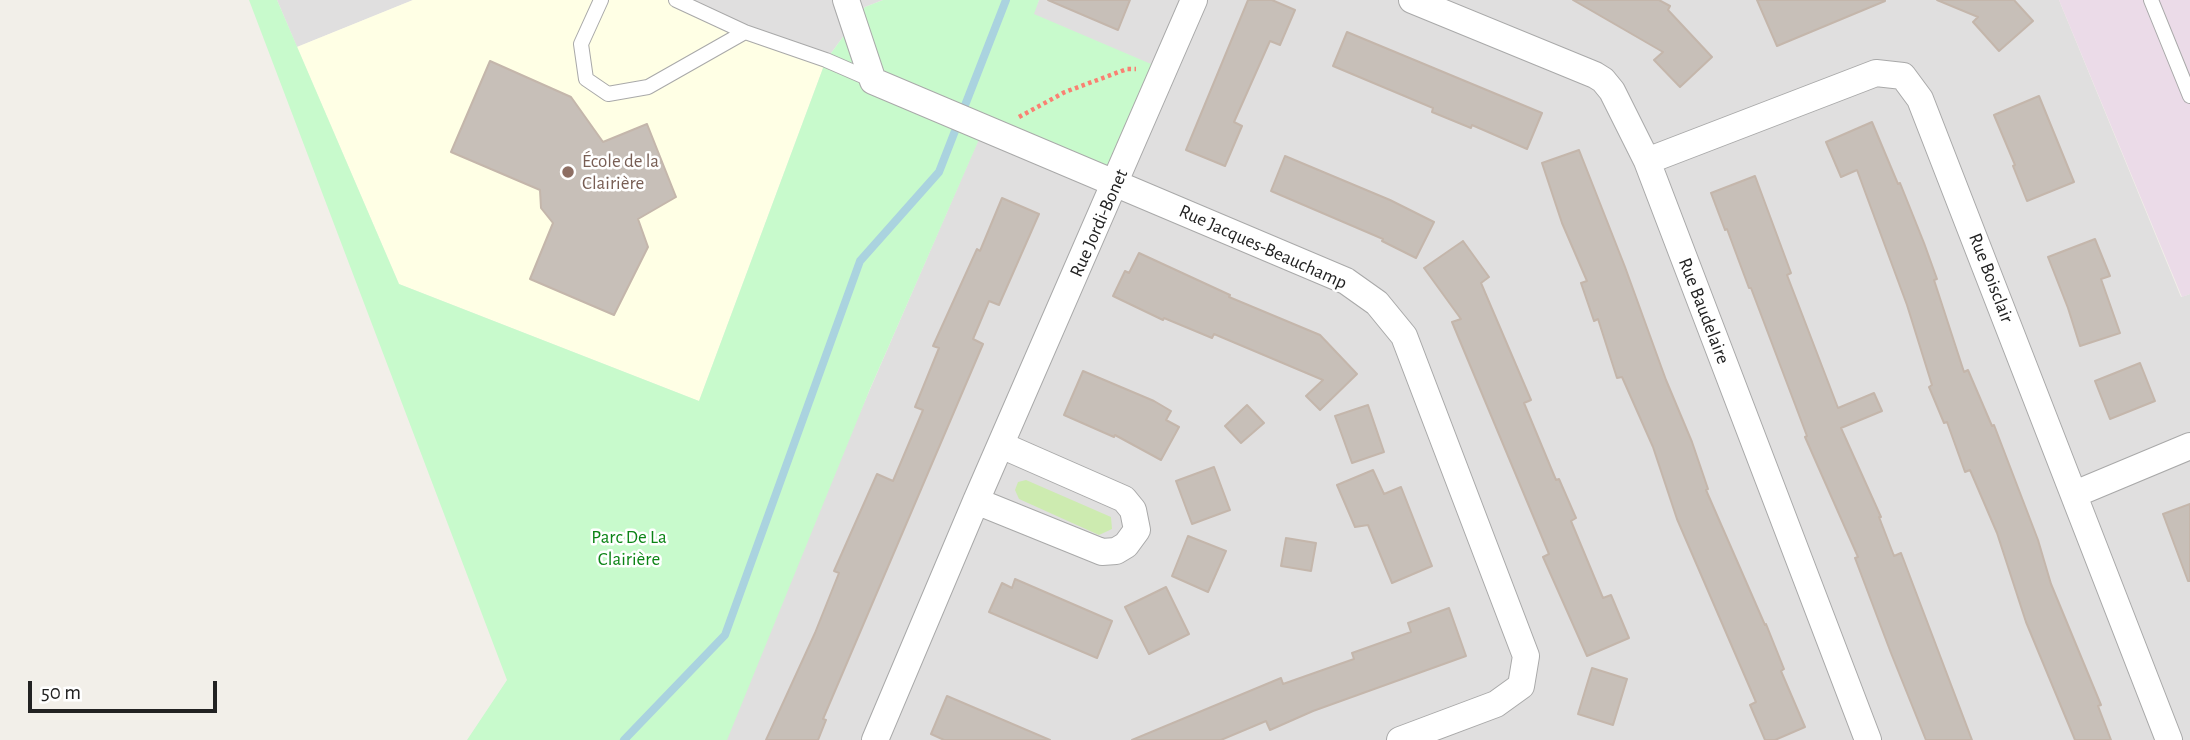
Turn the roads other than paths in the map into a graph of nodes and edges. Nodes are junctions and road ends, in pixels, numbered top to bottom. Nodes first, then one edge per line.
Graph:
1 (601, 0) edge
2 (676, 0) edge
3 (846, 0) edge
4 (1194, 0) edge
5 (1412, 0) edge
6 (2151, 0) edge
7 (745, 32) junction
8 (873, 81) junction
9 (2190, 96) edge
10 (1647, 161) junction
11 (1116, 183) junction
12 (1001, 445) junction
13 (2190, 446) edge
14 (2075, 494) junction
15 (976, 501) junction
16 (876, 740) edge
17 (1400, 740) edge
18 (1868, 740) edge
19 (2169, 740) edge

1 - 7 lane
2 - 7 lane
3 - 8 street
4 - 11 street, Rue Jordi-Bonet
5 - 10 street, Rue Baudelaire
6 - 9 lane
7 - 8 lane
8 - 11 street, Rue Jacques-Beauchamp
10 - 14 street, Rue Boisclair
10 - 18 street, Rue Baudelaire
11 - 12 street, Rue Jordi-Bonet
11 - 17 street, Rue Jacques-Beauchamp
12 - 15 street, Rue Jordi-Bonet
12 - 15 street
13 - 14 street
14 - 19 street, Rue Boisclair
15 - 16 street, Rue Jordi-Bonet

